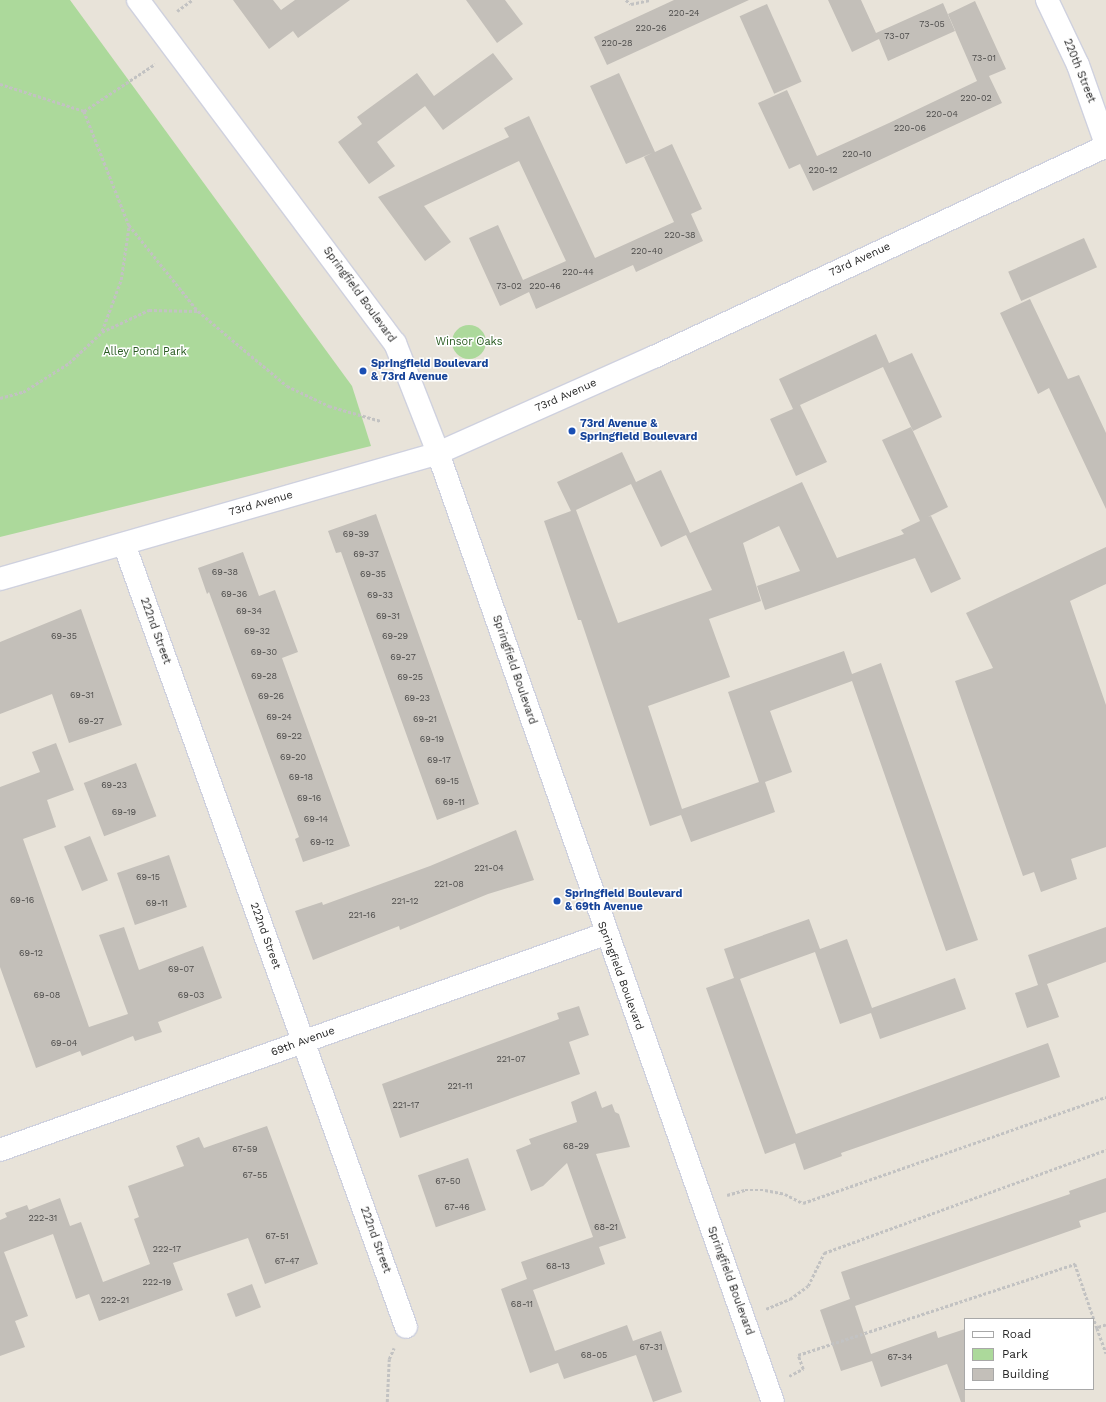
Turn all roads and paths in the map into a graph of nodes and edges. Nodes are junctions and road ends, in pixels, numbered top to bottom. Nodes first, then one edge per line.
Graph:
1 (138, 0) edge
2 (626, 0) edge
3 (650, 0) edge
4 (1047, 0) edge
5 (176, 50) junction
6 (0, 84) edge
7 (84, 111) junction
8 (1106, 145) edge
9 (129, 225) junction
10 (198, 311) junction
11 (102, 332) junction
12 (0, 398) edge
13 (381, 421) dead end
14 (438, 453) junction
15 (124, 544) junction
16 (0, 579) edge
17 (605, 934) junction
18 (304, 1042) junction
19 (1106, 1097) edge
20 (2, 1143) edge
21 (1106, 1150) edge
22 (702, 1203) junction
23 (743, 1318) junction
24 (1094, 1318) edge
25 (1094, 1319) edge
26 (1106, 1325) edge
27 (406, 1327) joint
28 (1097, 1328) junction
29 (1106, 1353) edge
30 (770, 1394) edge
31 (387, 1402) edge

1 - 5 street, Springfield Boulevard
2 - 3 path
4 - 8 street, 220th Street
5 - 7 path
5 - 14 street, Springfield Boulevard
6 - 7 path
7 - 9 path
8 - 14 street, 73rd Avenue
9 - 10 path
9 - 11 path
10 - 11 path
10 - 13 path
11 - 12 path
14 - 15 street, 73rd Avenue
14 - 17 street, Springfield Boulevard
15 - 16 street, 73rd Avenue
15 - 18 street, 222nd Street
17 - 18 street, 69th Avenue
17 - 22 street, Springfield Boulevard
18 - 20 street, 69th Avenue
18 - 27 street, 222nd Street
19 - 22 path
21 - 23 path
22 - 23 street, Springfield Boulevard
23 - 30 street, Springfield Boulevard
24 - 30 path
25 - 28 path
26 - 28 path
27 - 31 path
28 - 29 path

